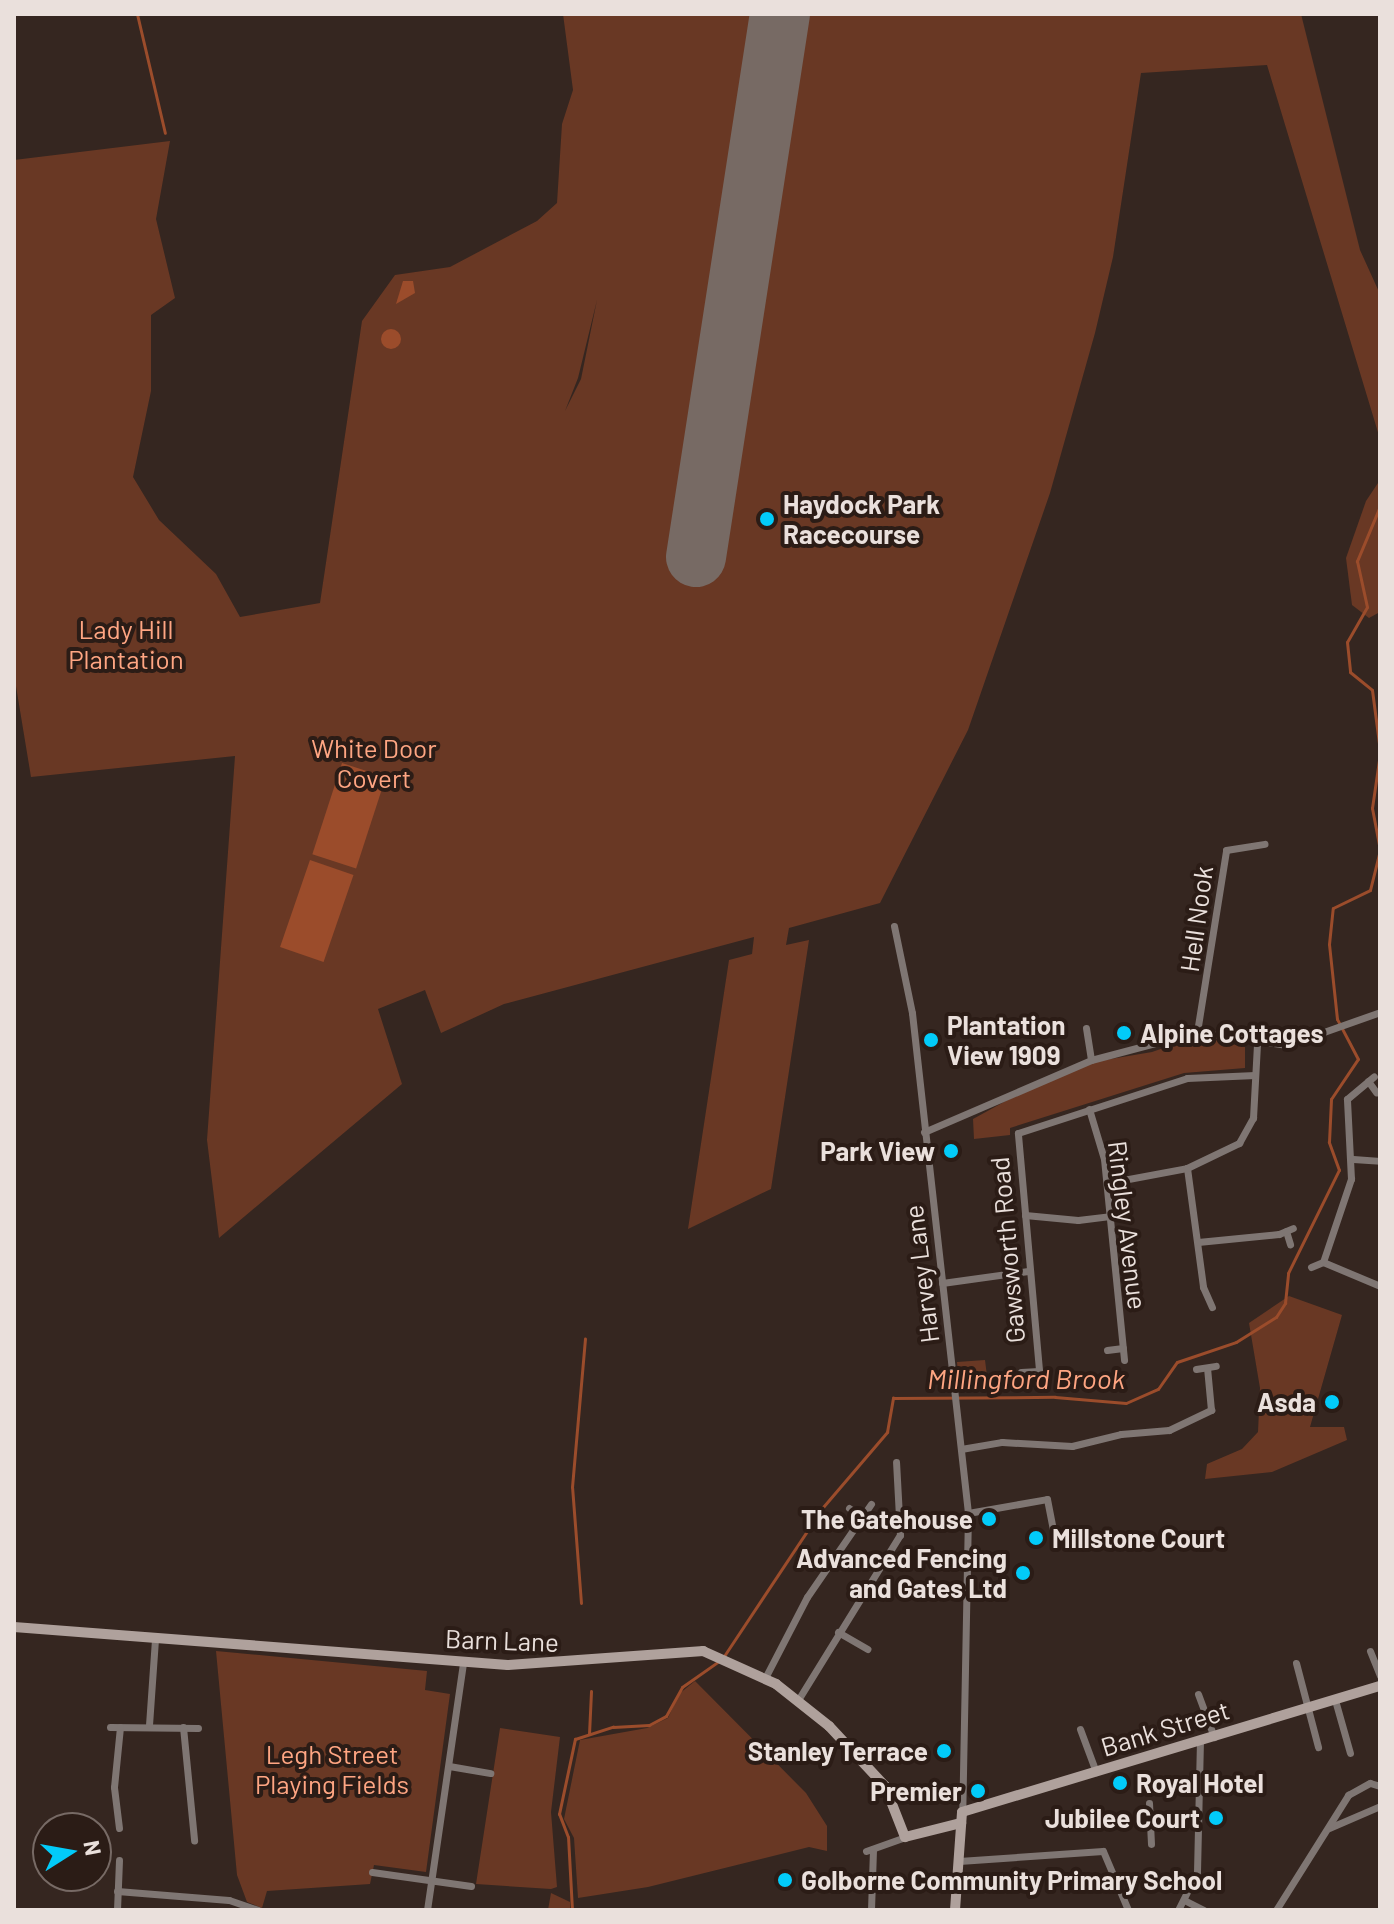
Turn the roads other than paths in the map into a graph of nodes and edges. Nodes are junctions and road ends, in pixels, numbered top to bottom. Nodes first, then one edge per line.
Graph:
1 (1265, 844) dead end
2 (894, 926) dead end
3 (1380, 1012) edge
4 (1086, 1028) dead end
5 (1197, 1032) junction
6 (1257, 1045) junction
7 (1091, 1060) junction
8 (1255, 1075) junction
9 (1376, 1092) dead end
10 (1089, 1109) junction
11 (924, 1132) junction
12 (1353, 1159) junction
13 (1380, 1161) edge
14 (1187, 1168) junction
15 (1107, 1183) junction
16 (1025, 1215) junction
17 (1110, 1216) junction
18 (1263, 1232) junction
19 (1198, 1242) junction
20 (1290, 1244) dead end
21 (1256, 1246) dead end
22 (1323, 1262) junction
23 (1311, 1267) dead end
24 (1028, 1271) junction
25 (942, 1283) junction
26 (1380, 1286) edge
27 (1212, 1307) dead end
28 (1123, 1348) junction
29 (1107, 1350) dead end
30 (1124, 1360) dead end
31 (1216, 1366) dead end
32 (1207, 1368) junction
33 (1196, 1369) dead end
34 (1039, 1371) junction
35 (1021, 1372) dead end
36 (1040, 1381) dead end
37 (961, 1449) junction
38 (896, 1462) dead end
39 (871, 1504) dead end
40 (849, 1508) dead end
41 (968, 1513) junction
42 (862, 1517) junction
43 (957, 1523) dead end
44 (901, 1527) junction
45 (1055, 1540) dead end
46 (14, 1627) edge
47 (838, 1632) junction
48 (155, 1640) junction
49 (867, 1649) dead end
50 (1370, 1651) dead end
51 (463, 1663) junction
52 (1296, 1663) dead end
53 (1380, 1676) edge
54 (765, 1678) junction
55 (1380, 1686) edge
56 (1198, 1694) dead end
57 (798, 1700) junction
58 (1335, 1700) junction
59 (1311, 1706) junction
60 (149, 1725) junction
61 (183, 1727) junction
62 (198, 1728) dead end
63 (1080, 1729) dead end
64 (1214, 1737) junction
65 (1200, 1742) junction
66 (1318, 1747) dead end
67 (1350, 1753) dead end
68 (449, 1766) junction
69 (1096, 1772) junction
70 (490, 1773) dead end
71 (1380, 1786) edge
72 (1149, 1803) dead end
73 (1380, 1806) edge
74 (115, 1813) junction
75 (112, 1814) edge
76 (1152, 1815) junction
77 (1198, 1816) junction
78 (962, 1818) junction
79 (201, 1825) dead end
80 (192, 1827) junction
81 (119, 1828) dead end
82 (1327, 1828) junction
83 (905, 1837) junction
84 (194, 1840) dead end
85 (1151, 1844) dead end
86 (119, 1860) dead end
87 (959, 1861) junction
88 (372, 1872) dead end
89 (432, 1881) junction
90 (471, 1886) dead end
91 (117, 1891) junction
92 (1186, 1901) junction
93 (117, 1910) edge
94 (258, 1910) edge
95 (427, 1910) edge
96 (871, 1910) edge
97 (955, 1910) edge
98 (1128, 1910) edge
99 (1178, 1910) edge
100 (1204, 1910) edge
101 (1276, 1910) edge

1 - 5 street, Hell Nook
2 - 11 street, Harvey Lane
3 - 6 street
4 - 7 street
5 - 6 street
5 - 7 street
6 - 8 street
7 - 11 street
8 - 10 street, Gawsworth Road
8 - 14 street
9 - 12 street
10 - 15 street, Ringley Avenue
10 - 16 street, Gawsworth Road
11 - 25 street, Harvey Lane
12 - 13 street
12 - 22 street
14 - 15 street
14 - 19 street
15 - 17 street, Ringley Avenue
16 - 17 street
16 - 24 street, Gawsworth Road
17 - 28 street, Ringley Avenue
18 - 19 street
18 - 20 street
18 - 21 street
19 - 27 street
22 - 23 street
22 - 26 street
24 - 25 street
24 - 34 street, Gawsworth Road
25 - 37 street, Harvey Lane
28 - 29 street, Ringley Avenue
28 - 30 street, Ringley Avenue
31 - 32 street
32 - 33 street
32 - 37 street
34 - 35 street, Gawsworth Road
34 - 36 street, Gawsworth Road
37 - 41 street, Harvey Lane
38 - 44 street
39 - 42 street
40 - 42 street
41 - 45 street
41 - 78 street, Harvey Lane
42 - 54 street
43 - 44 street
44 - 47 street
46 - 48 street, Barn Lane
47 - 49 street
47 - 57 street
48 - 51 street, Barn Lane
48 - 60 street
50 - 53 street
51 - 54 street, Barn Lane
51 - 68 street
52 - 59 street
54 - 57 street, Barn Lane
55 - 58 street, Bank Street
56 - 64 street
57 - 83 street, Barn Lane
58 - 59 street, Bank Street
58 - 67 street
59 - 64 street, Bank Street
59 - 66 street
60 - 61 street
60 - 74 street
61 - 62 street
61 - 80 street
63 - 69 street
64 - 65 street, Bank Street
65 - 69 street, Bank Street
65 - 77 street
68 - 70 street
68 - 89 street
69 - 78 street, Bank Street
71 - 82 street
72 - 76 street
73 - 82 street
74 - 75 street
74 - 81 street
76 - 77 street
76 - 85 street
77 - 92 street
78 - 83 street, Bank Street
78 - 87 street
79 - 80 street
80 - 84 street
82 - 101 street
83 - 96 street
86 - 91 street
87 - 97 street
87 - 98 street
88 - 89 street
89 - 90 street
89 - 95 street
91 - 93 street
91 - 94 street
92 - 99 street
92 - 100 street

